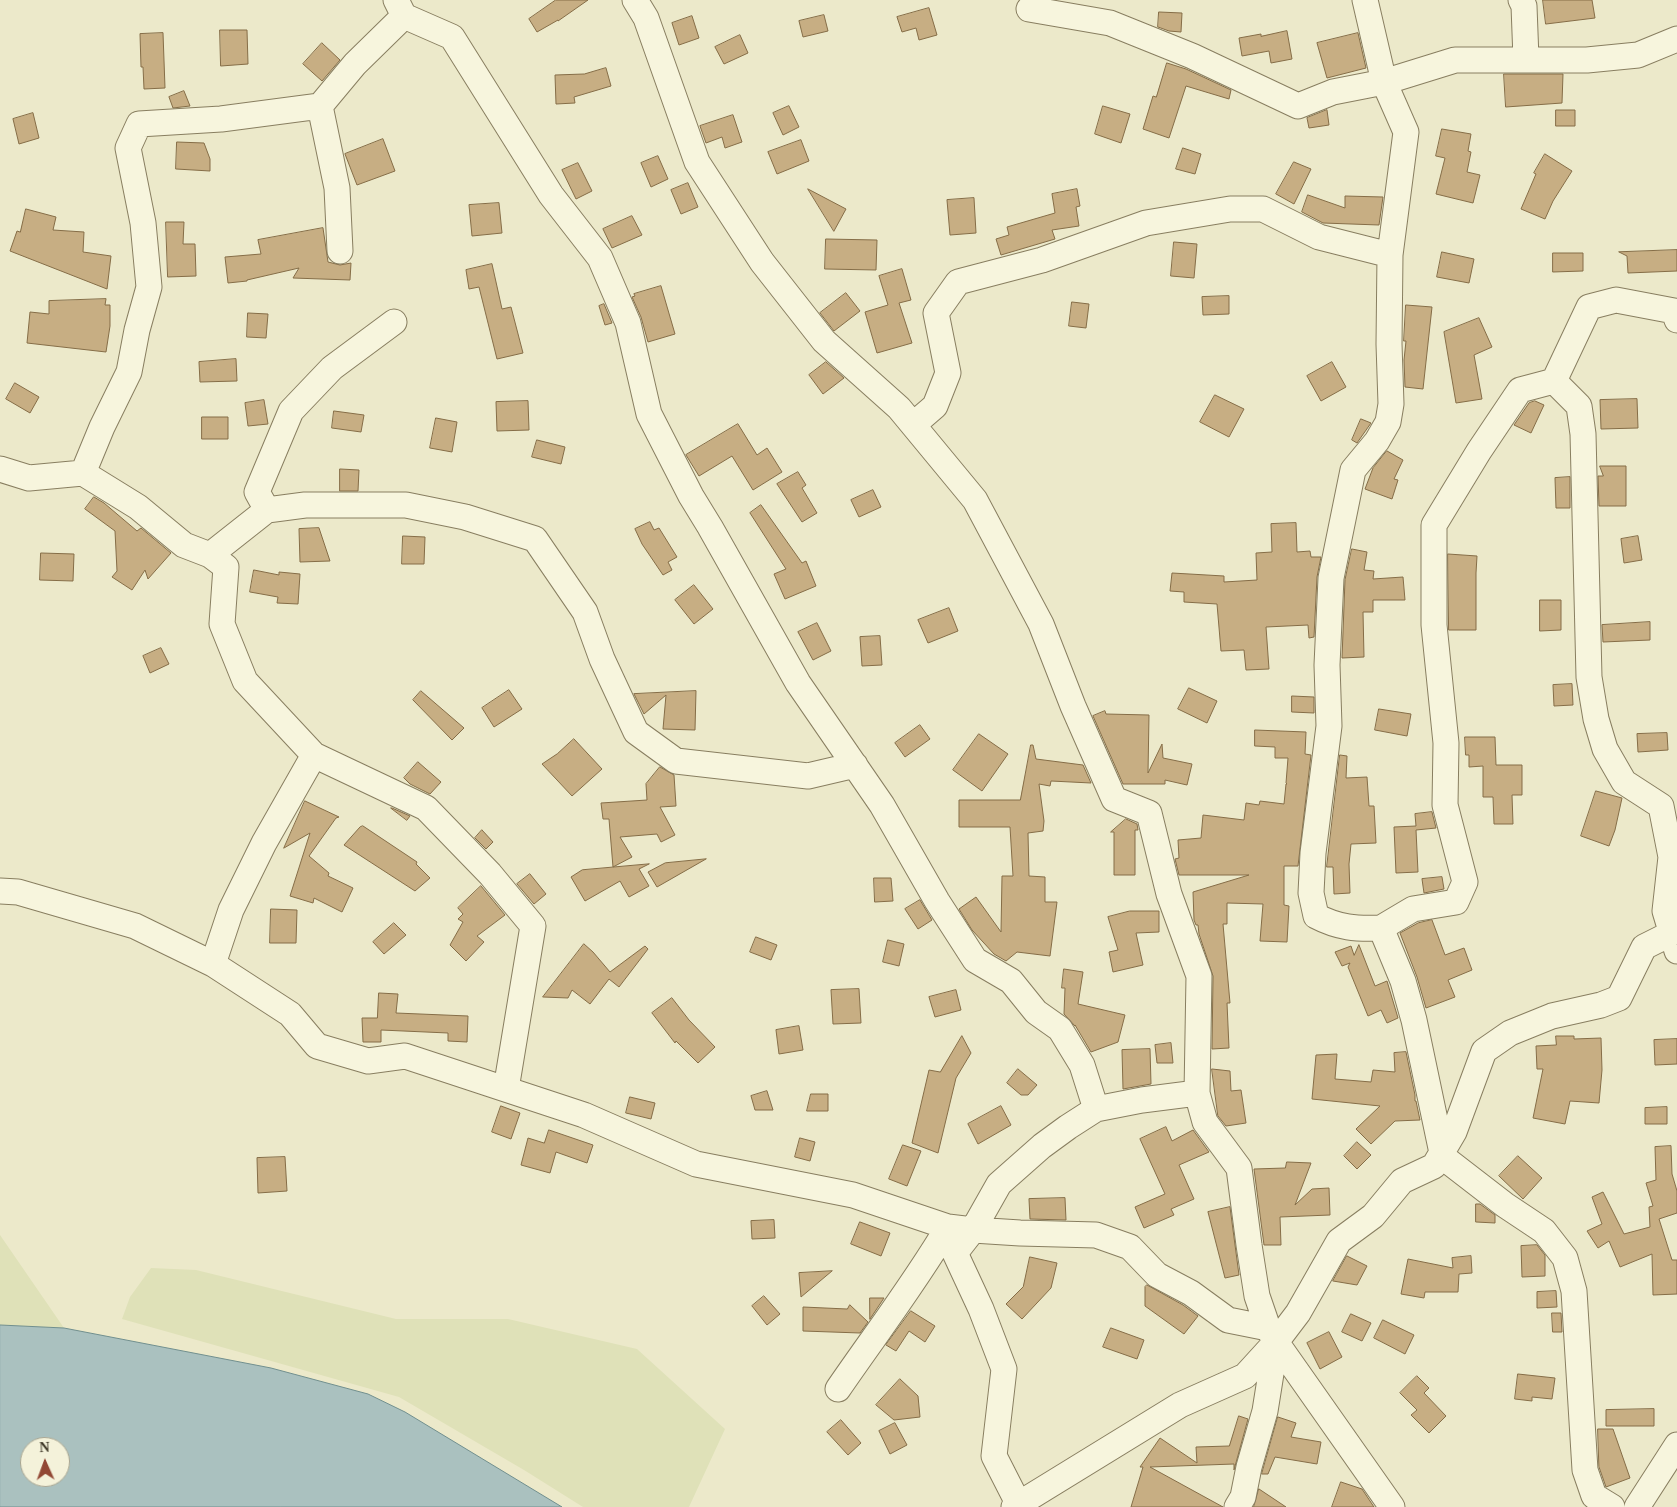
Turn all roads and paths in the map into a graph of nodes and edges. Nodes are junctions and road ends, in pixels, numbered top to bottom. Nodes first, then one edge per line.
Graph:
1 (636, 0) edge
2 (1365, 0) edge
3 (1522, 0) edge
4 (400, 8) edge
5 (1029, 9) dead end
6 (1677, 39) edge
7 (1526, 59) junction
8 (1384, 82) junction
9 (320, 106) junction
10 (340, 250) dead end
11 (1390, 255) junction
12 (1677, 320) edge
13 (394, 322) dead end
14 (1554, 381) junction
15 (913, 426) junction
16 (0, 469) edge
17 (83, 473) junction
18 (267, 510) junction
19 (210, 555) junction
20 (314, 755) junction
21 (855, 765) junction
22 (1677, 792) edge
23 (1654, 802) junction
24 (0, 890) edge
25 (1381, 928) junction
26 (1675, 939) edge
27 (214, 964) junction
28 (506, 1089) junction
29 (1197, 1093) junction
30 (1096, 1109) junction
31 (1442, 1153) junction
32 (948, 1227) junction
33 (973, 1230) junction
34 (1272, 1335) junction
35 (838, 1389) dead end
36 (1677, 1445) edge
37 (1018, 1506) edge
38 (1237, 1507) edge
39 (1392, 1507) edge
40 (1612, 1507) edge
41 (1637, 1507) edge

1 - 15 street
2 - 8 street
3 - 7 street
4 - 9 street
4 - 21 street
5 - 8 street
6 - 7 street
7 - 8 street
8 - 11 street
9 - 10 street
9 - 17 street
11 - 15 street
11 - 25 street
12 - 14 street
13 - 18 street
14 - 23 street
14 - 25 street
15 - 29 street
16 - 17 street
17 - 19 street
18 - 19 street
18 - 21 street
19 - 20 street
20 - 27 street
20 - 28 street
21 - 30 street
22 - 23 street
23 - 26 street
24 - 27 street
25 - 31 street
26 - 31 street
27 - 28 street
28 - 32 street
29 - 30 street
29 - 34 street
30 - 33 street
31 - 34 street
31 - 40 street
32 - 33 street
32 - 35 street
33 - 34 street
33 - 37 street
34 - 37 street
34 - 38 street
34 - 39 street
36 - 41 street

